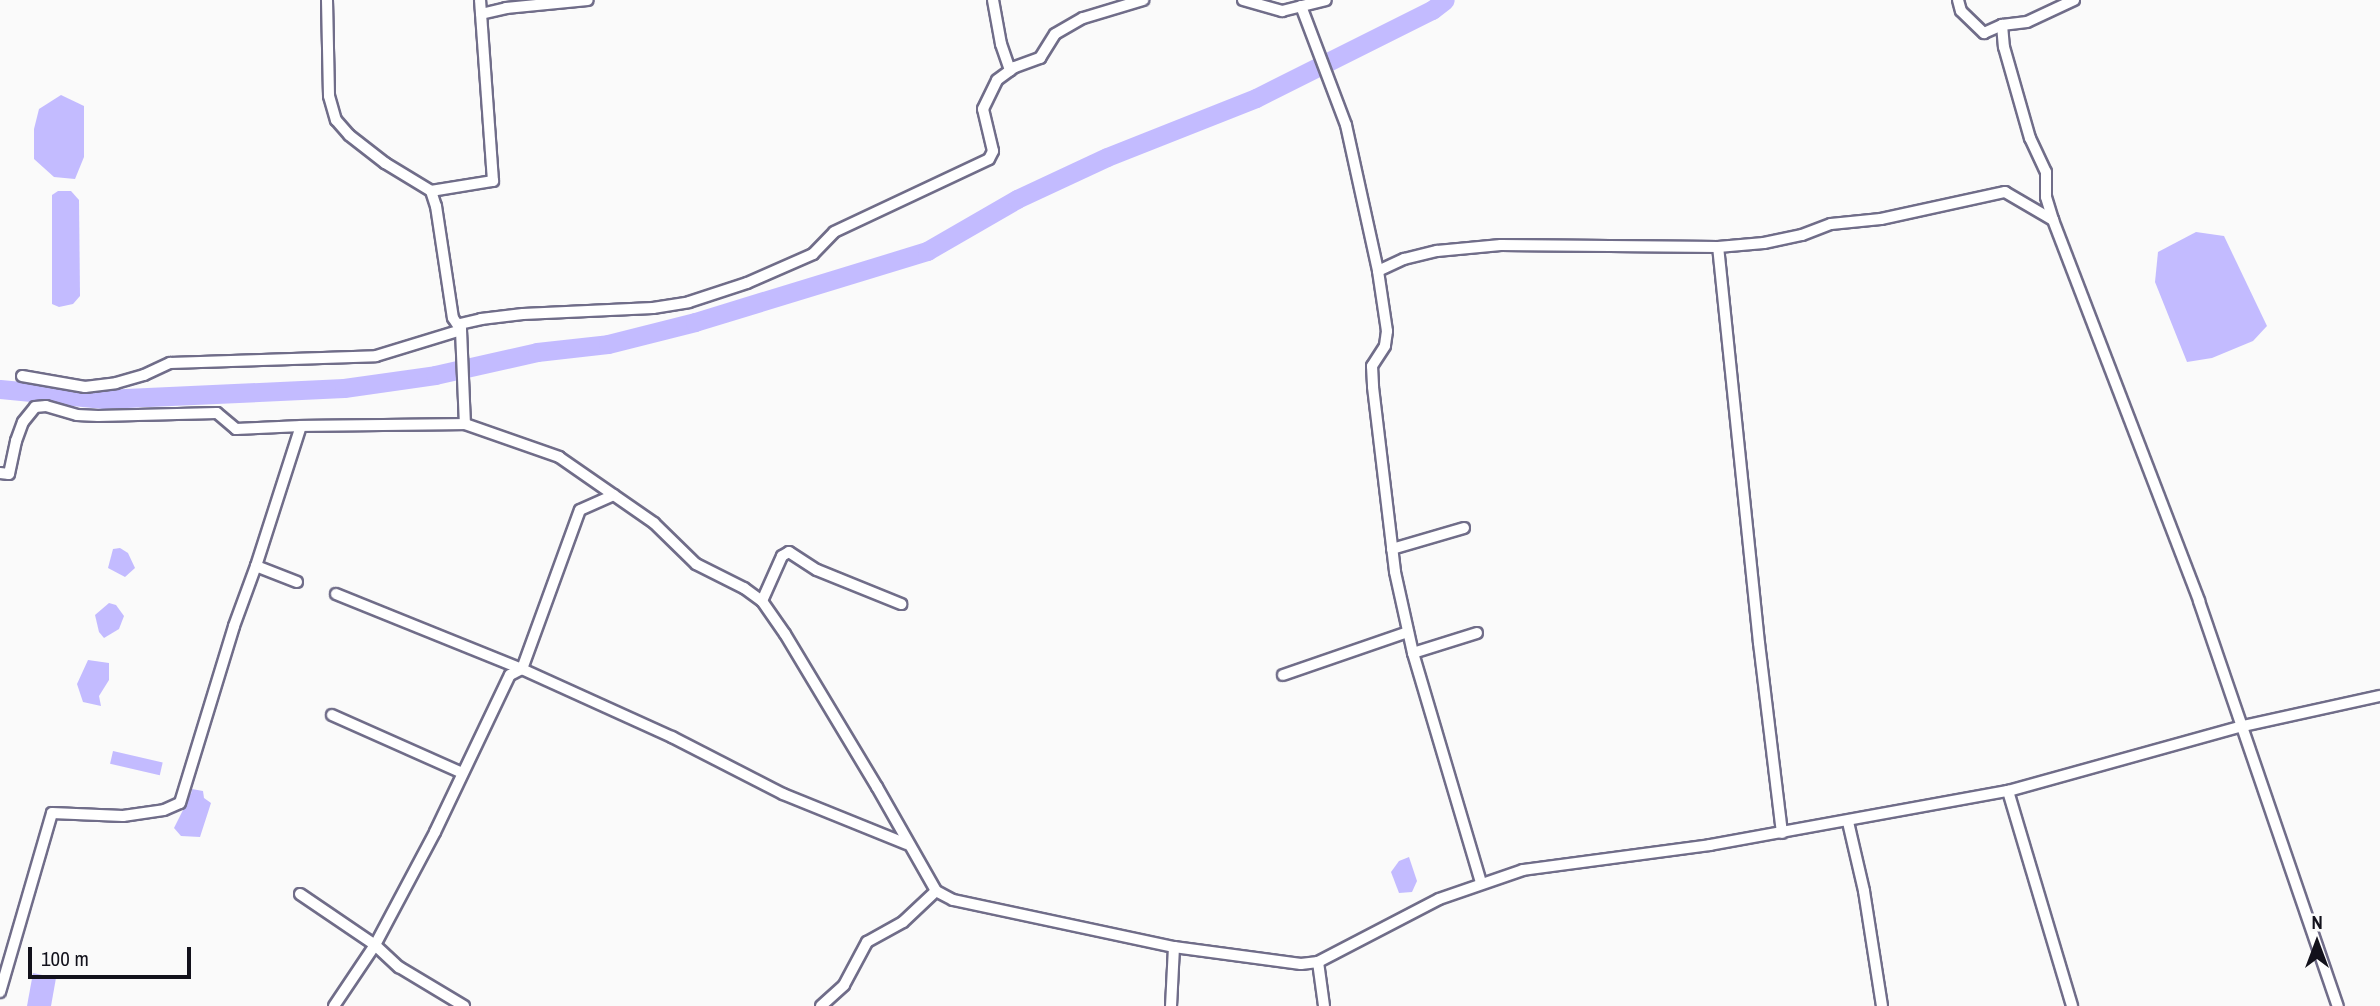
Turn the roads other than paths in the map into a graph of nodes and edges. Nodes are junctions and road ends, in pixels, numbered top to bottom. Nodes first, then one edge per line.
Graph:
1 (327, 0) edge
2 (480, 0) edge
3 (588, 0) edge
4 (993, 0) edge
5 (1143, 0) edge
6 (1242, 0) edge
7 (1326, 0) edge
8 (1958, 0) edge
9 (2074, 0) edge
10 (2057, 4) edge
11 (1301, 5) junction
12 (481, 14) junction
13 (2002, 25) junction
14 (1010, 71) junction
15 (430, 191) junction
16 (2053, 220) junction
17 (1718, 247) junction
18 (1378, 271) junction
19 (461, 330) junction
20 (22, 376) dead end
21 (465, 424) junction
22 (301, 426) junction
23 (0, 473) edge
24 (614, 495) junction
25 (1464, 528) dead end
26 (1392, 550) junction
27 (256, 566) junction
28 (297, 582) dead end
29 (336, 594) dead end
30 (762, 601) junction
31 (901, 604) dead end
32 (1408, 632) junction
33 (1477, 634) dead end
34 (1413, 653) junction
35 (522, 670) junction
36 (1283, 675) dead end
37 (2380, 696) edge
38 (332, 715) dead end
39 (2242, 726) junction
40 (463, 773) junction
41 (2008, 791) junction
42 (1848, 822) junction
43 (1782, 833) junction
44 (907, 844) junction
45 (1481, 883) junction
46 (936, 891) junction
47 (300, 894) dead end
48 (375, 945) junction
49 (1174, 947) junction
50 (1318, 962) junction
51 (0, 992) edge
52 (334, 1006) edge
53 (464, 1006) edge
54 (821, 1006) edge
55 (1171, 1006) edge
56 (1324, 1006) edge
57 (1882, 1006) edge
58 (2072, 1006) edge
59 (2338, 1006) edge

1 - 15 street
2 - 12 street
3 - 12 street
4 - 14 street
5 - 14 street
6 - 11 street
7 - 11 street
8 - 13 street
9 - 10 street
10 - 13 street
11 - 18 street
12 - 15 street
13 - 16 street
14 - 19 street
15 - 19 street
16 - 17 street
16 - 39 street
17 - 18 street
17 - 43 street
18 - 26 street
19 - 20 street
19 - 21 street
21 - 22 street
21 - 24 street
22 - 23 street
22 - 27 street
24 - 30 street
24 - 35 street
25 - 26 street
26 - 32 street
27 - 28 street
27 - 51 street
29 - 35 street
30 - 31 street
30 - 44 street
32 - 34 street
32 - 36 street
33 - 34 street
34 - 45 street
35 - 40 street
35 - 44 street
37 - 39 street
38 - 40 street
39 - 41 street
39 - 59 street
40 - 48 street
41 - 42 street
41 - 58 street
42 - 43 street
42 - 57 street
43 - 45 street
44 - 46 street
45 - 50 street
46 - 49 street
46 - 54 street
47 - 48 street
48 - 52 street
48 - 53 street
49 - 50 street
49 - 55 street
50 - 56 street

